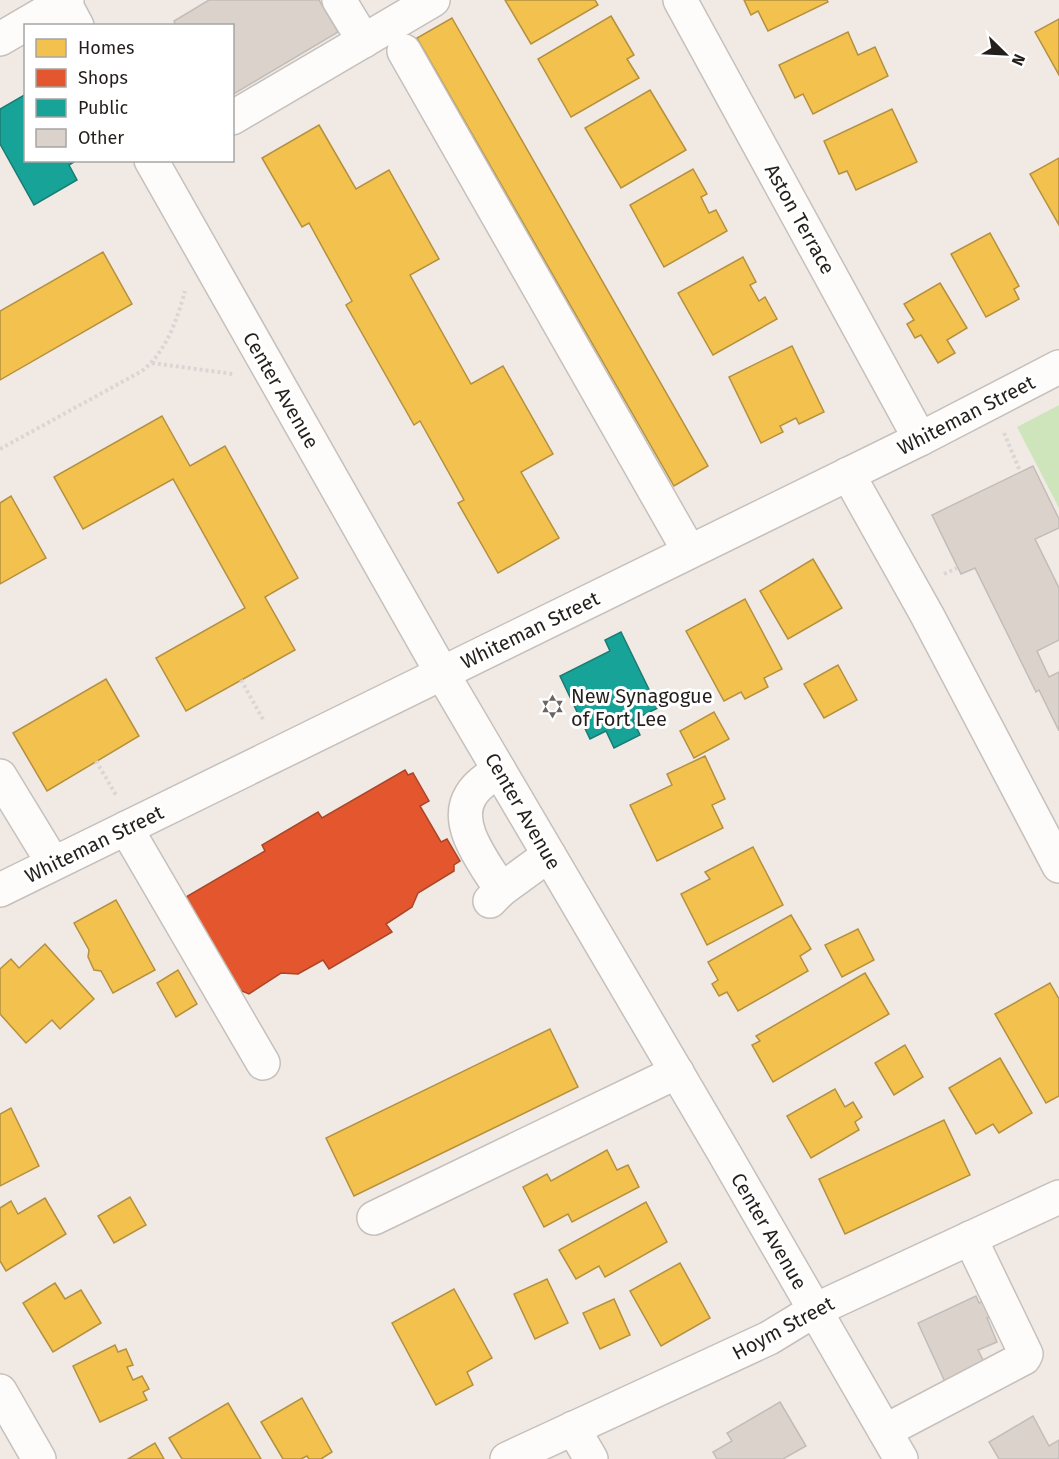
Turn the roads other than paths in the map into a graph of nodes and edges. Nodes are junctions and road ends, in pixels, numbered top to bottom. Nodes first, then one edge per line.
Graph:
1 (339, 0) edge
2 (433, 0) edge
3 (680, 0) edge
4 (68, 7) edge
5 (32, 24) edge
6 (24, 28) edge
7 (0, 39) edge
8 (364, 41) junction
9 (404, 51) dead end
10 (234, 117) edge
11 (155, 162) edge
12 (1059, 367) edge
13 (920, 439) junction
14 (848, 474) junction
15 (689, 551) junction
16 (442, 673) junction
17 (499, 770) junction
18 (0, 776) edge
19 (126, 828) junction
20 (549, 855) junction
21 (53, 863) junction
22 (1059, 866) edge
23 (0, 890) edge
24 (263, 1064) dead end
25 (677, 1072) junction
26 (1059, 1197) edge
27 (374, 1218) dead end
28 (970, 1238) junction
29 (815, 1310) junction
30 (0, 1390) edge
31 (573, 1428) junction
32 (885, 1431) junction
33 (39, 1459) edge
34 (507, 1459) edge
35 (591, 1459) edge
36 (901, 1459) edge

1 - 8 street
2 - 8 street
3 - 13 street, Aston Terrace
4 - 5 street
6 - 7 street
8 - 10 street
9 - 15 street
11 - 16 street, Center Avenue
12 - 13 street, Whiteman Street
13 - 14 street, Whiteman Street
14 - 15 street, Whiteman Street
14 - 22 street
15 - 16 street, Whiteman Street
16 - 17 street, Center Avenue
16 - 19 street, Whiteman Street
17 - 20 street, Center Avenue
17 - 20 street
18 - 21 street
19 - 21 street, Whiteman Street
19 - 24 street
20 - 25 street, Center Avenue
21 - 23 street, Whiteman Street
25 - 27 street
25 - 29 street, Center Avenue
26 - 28 street, Hoym Street
28 - 29 street, Hoym Street
28 - 32 street
29 - 31 street, Hoym Street
29 - 32 street, Center Avenue
30 - 33 street
31 - 34 street, Hoym Street
31 - 35 street
32 - 36 street, Center Avenue

